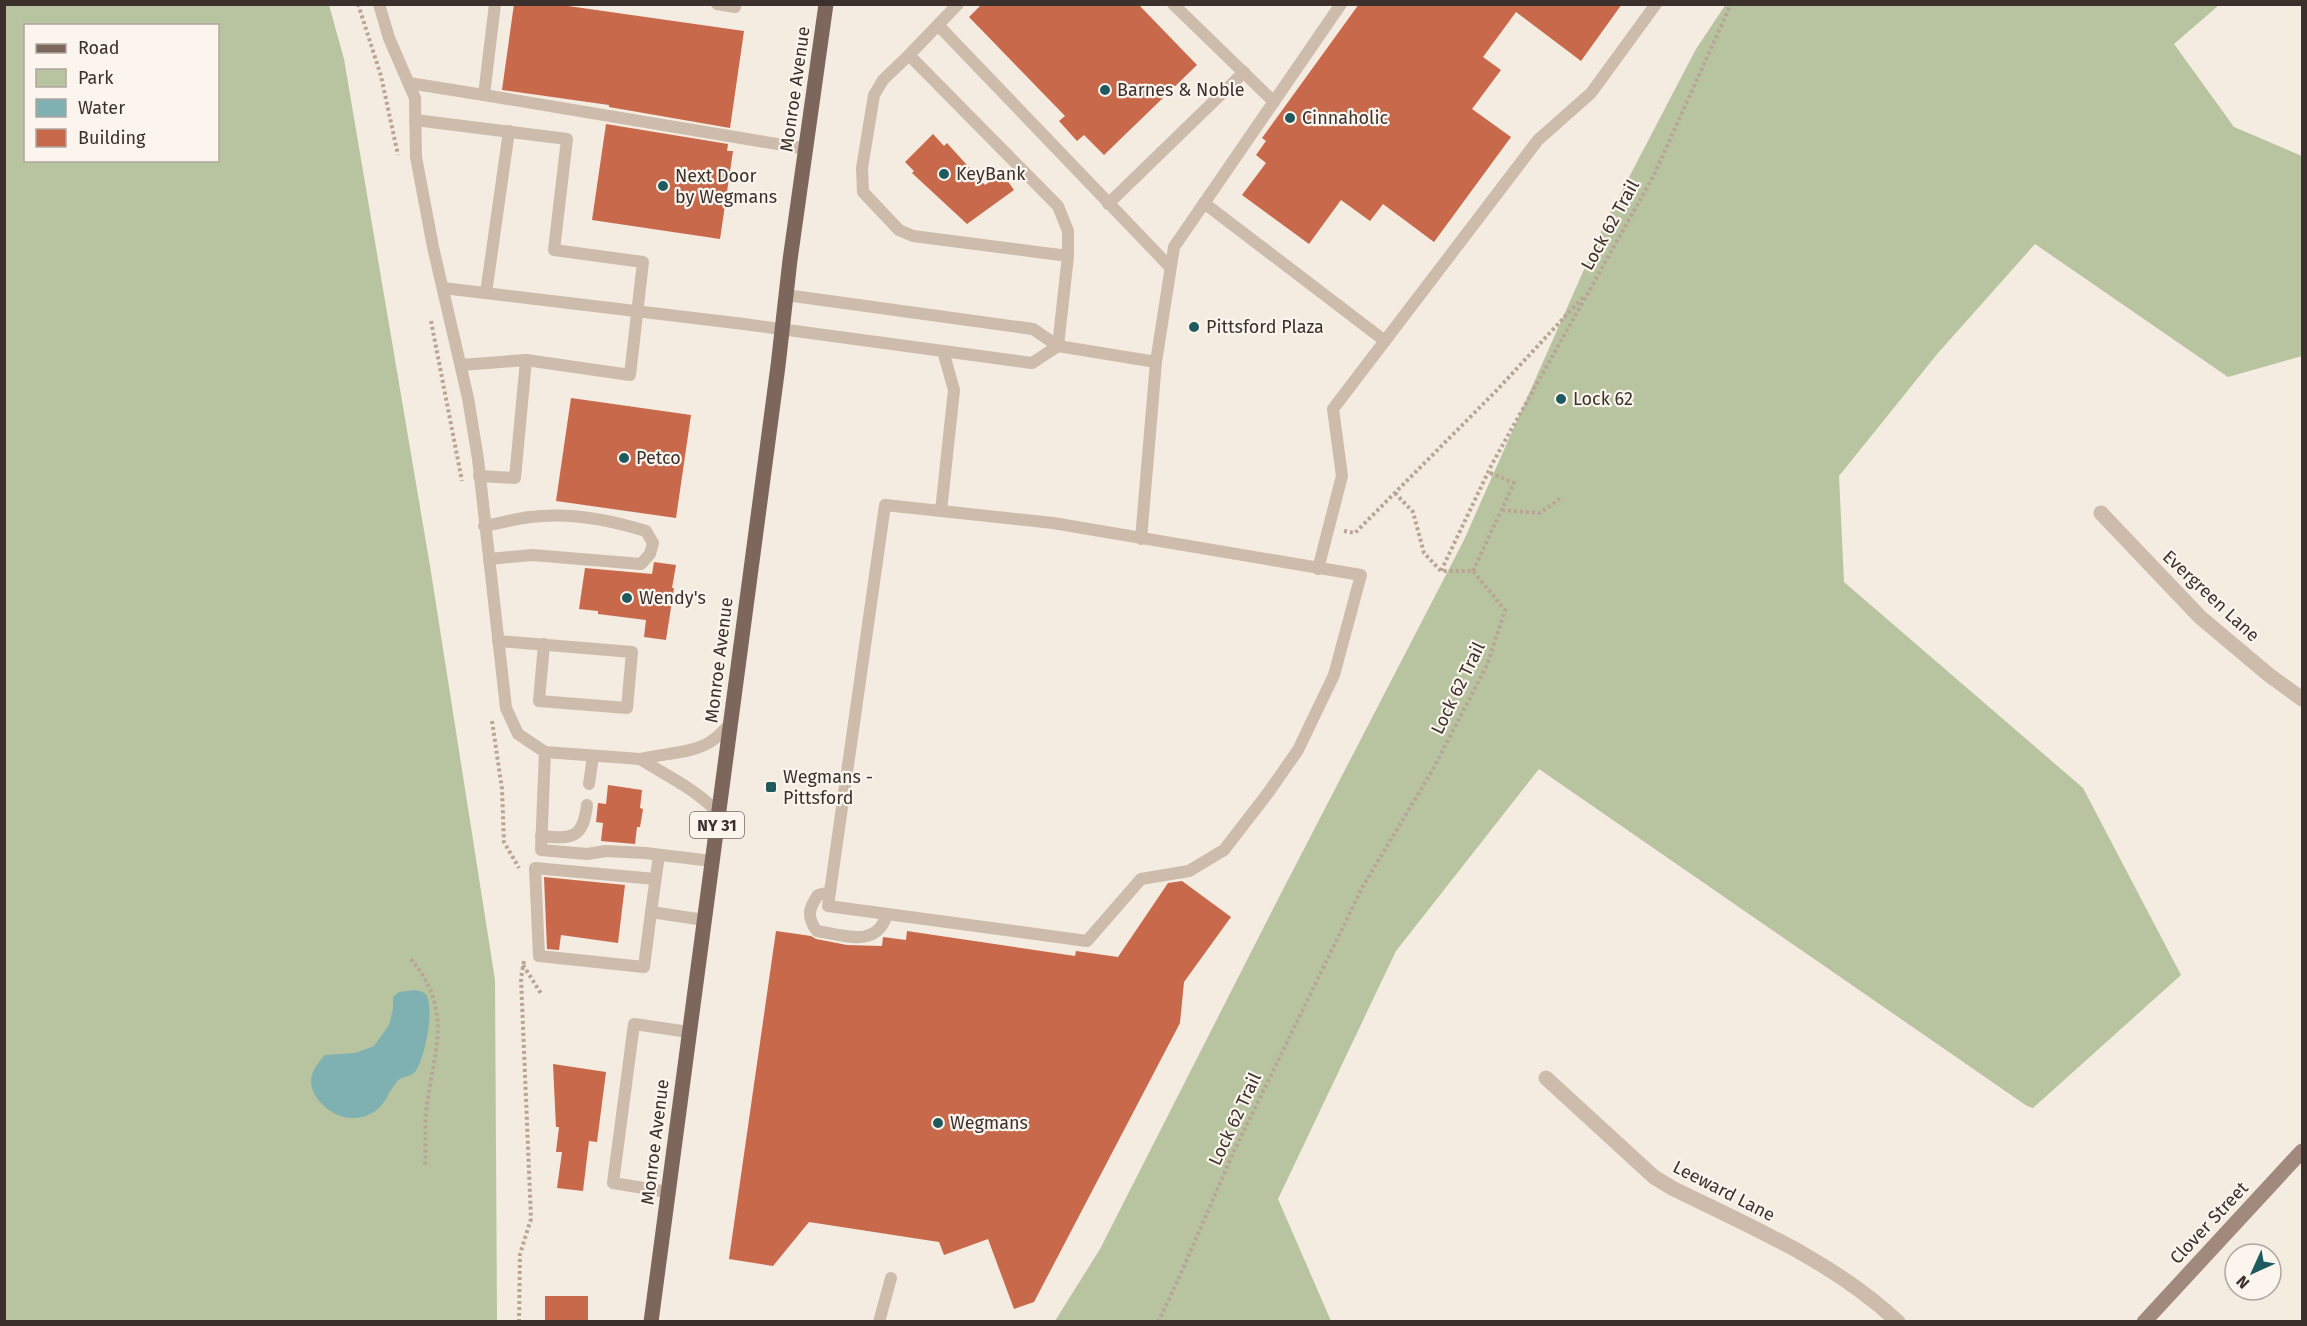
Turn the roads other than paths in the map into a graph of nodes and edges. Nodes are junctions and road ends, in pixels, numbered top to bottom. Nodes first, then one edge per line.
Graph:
1 (379, 4) edge
2 (495, 4) edge
3 (717, 4) edge
4 (826, 4) edge
5 (1173, 4) edge
6 (1341, 4) edge
7 (1656, 4) edge
8 (956, 5) edge
9 (735, 7) dead end
10 (938, 25) junction
11 (909, 55) junction
12 (1244, 72) junction
13 (409, 83) junction
14 (484, 95) junction
15 (1274, 102) junction
16 (415, 120) junction
17 (509, 131) junction
18 (807, 148) junction
19 (1204, 203) junction
20 (1108, 204) junction
21 (1068, 256) junction
22 (1170, 267) junction
23 (443, 288) junction
24 (486, 293) junction
25 (786, 295) junction
26 (638, 312) junction
27 (783, 329) junction
28 (1385, 341) junction
29 (1058, 346) junction
30 (943, 351) junction
31 (526, 360) junction
32 (1156, 362) junction
33 (461, 365) junction
34 (479, 476) junction
35 (941, 511) junction
36 (2101, 513) dead end
37 (484, 526) junction
38 (1140, 539) junction
39 (489, 559) junction
40 (1318, 569) junction
41 (498, 641) junction
42 (544, 644) junction
43 (2302, 699) edge
44 (730, 724) junction
45 (545, 752) junction
46 (593, 756) junction
47 (640, 759) junction
48 (589, 784) dead end
49 (587, 805) dead end
50 (718, 813) junction
51 (541, 836) junction
52 (659, 855) junction
53 (712, 861) junction
54 (655, 879) junction
55 (830, 892) junction
56 (651, 912) junction
57 (887, 914) junction
58 (704, 920) junction
59 (689, 1032) junction
60 (1546, 1078) dead end
61 (2302, 1151) edge
62 (668, 1192) junction
63 (891, 1278) dead end
64 (651, 1322) edge
65 (879, 1322) edge
66 (1898, 1322) edge
67 (2144, 1322) edge

1 - 13 lane
2 - 14 lane
3 - 9 lane
4 - 18 main road, Monroe Avenue / NY 31
5 - 12 lane
6 - 15 lane
7 - 28 lane
8 - 10 lane
10 - 11 lane
10 - 20 lane
11 - 21 lane
11 - 21 lane
12 - 15 lane
12 - 20 lane
13 - 14 lane
13 - 16 lane
14 - 18 lane
15 - 19 lane
16 - 17 lane
16 - 23 lane
17 - 24 lane
17 - 26 lane
18 - 25 main road, Monroe Avenue / NY 31
19 - 22 lane
19 - 28 lane
20 - 22 lane
21 - 29 lane
22 - 32 lane
23 - 24 lane
23 - 33 lane
24 - 26 lane
25 - 27 main road, Monroe Avenue / NY 31
25 - 29 lane
26 - 27 lane
26 - 31 lane
27 - 30 lane
27 - 44 main road, Monroe Avenue / NY 31
28 - 40 lane
29 - 30 lane
29 - 32 lane
30 - 35 lane
31 - 33 lane
31 - 34 lane
32 - 38 lane
33 - 34 lane
34 - 37 lane
35 - 38 lane
35 - 55 lane
36 - 43 street, Evergreen Lane
37 - 39 lane
37 - 39 lane
38 - 40 lane
39 - 41 lane
40 - 57 lane
41 - 42 lane
41 - 45 lane
42 - 42 lane
44 - 47 lane
44 - 50 main road, Monroe Avenue / NY 31
45 - 46 lane
45 - 51 lane
46 - 47 lane
46 - 48 lane
47 - 50 lane
49 - 51 lane
50 - 53 main road, Monroe Avenue / NY 31
51 - 52 lane
52 - 53 lane
52 - 54 lane
53 - 58 main road, Monroe Avenue / NY 31
54 - 56 lane
54 - 56 lane
55 - 57 lane
55 - 57 lane
56 - 58 lane
58 - 59 main road, Monroe Avenue / NY 31
59 - 62 main road, Monroe Avenue / NY 31
59 - 62 lane
60 - 66 street, Leeward Lane
61 - 67 main road, Clover Street
62 - 64 main road, Monroe Avenue / NY 31
63 - 65 lane

